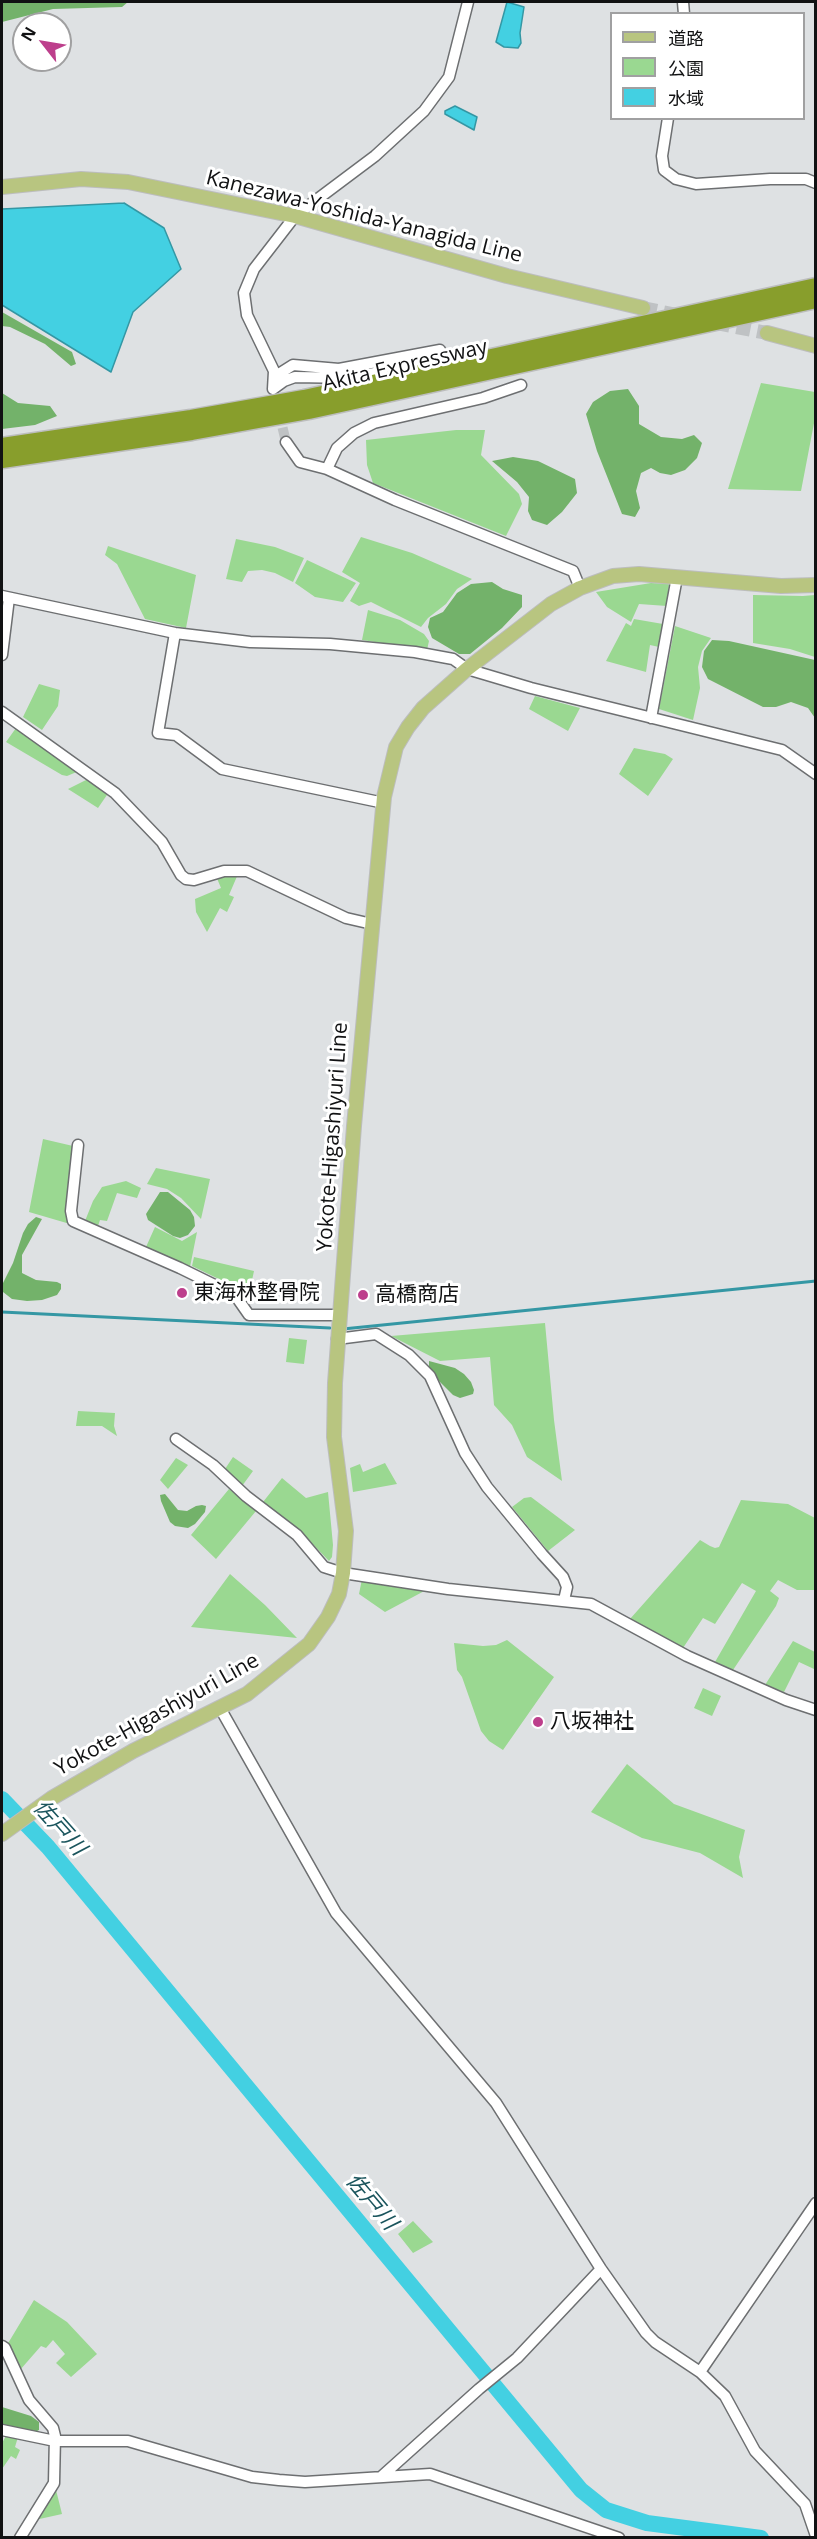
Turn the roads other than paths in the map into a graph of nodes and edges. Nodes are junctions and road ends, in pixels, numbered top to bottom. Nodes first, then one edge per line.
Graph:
1 (468, 2) edge
2 (668, 120) edge
3 (816, 183) edge
4 (2, 187) edge
5 (295, 216) junction
6 (816, 286) edge
7 (816, 300) edge
8 (643, 308) tunnel mouth
9 (767, 333) tunnel mouth
10 (816, 346) edge
11 (440, 350) dead end
12 (434, 369) junction
13 (274, 377) junction
14 (521, 385) dead end
15 (286, 442) tunnel mouth
16 (2, 446) edge
17 (2, 460) edge
18 (327, 469) junction
19 (677, 577) junction
20 (816, 585) edge
21 (580, 588) junction
22 (5, 597) edge
23 (175, 633) junction
24 (2, 655) edge
25 (467, 669) junction
26 (2, 712) edge
27 (651, 718) junction
28 (816, 774) edge
29 (384, 803) junction
30 (372, 924) junction
31 (78, 1145) dead end
32 (340, 1315) junction
33 (337, 1339) junction
34 (176, 1439) dead end
35 (343, 1573) junction
36 (564, 1600) junction
37 (220, 1708) junction
38 (816, 1710) edge
39 (2, 1834) edge
40 (816, 2203) edge
41 (601, 2269) junction
42 (2, 2346) edge
43 (700, 2372) junction
44 (3, 2433) edge
45 (55, 2441) junction
46 (382, 2476) junction
47 (816, 2536) edge
48 (21, 2538) edge
49 (619, 2538) edge

1 - 5 street
2 - 3 street
4 - 5 main road, Kanezawa-Yoshida-Yanagida Line
5 - 8 main road, Kanezawa-Yoshida-Yanagida Line
5 - 13 street
6 - 12 highway, Akita Expressway
7 - 17 highway, Akita Expressway
9 - 10 main road
11 - 13 street
12 - 13 street
12 - 16 highway, Akita Expressway
14 - 18 street
15 - 18 street
18 - 21 street
19 - 20 main road, Yokote-Higashiyuri Line
19 - 21 main road, Yokote-Higashiyuri Line
19 - 27 street
21 - 25 main road, Yokote-Higashiyuri Line
22 - 23 street
22 - 24 street
23 - 25 street
23 - 29 street
25 - 27 street
25 - 29 main road, Yokote-Higashiyuri Line
26 - 30 street
27 - 28 street
29 - 30 main road, Yokote-Higashiyuri Line
30 - 32 main road, Yokote-Higashiyuri Line
31 - 32 street
32 - 33 main road, Yokote-Higashiyuri Line
33 - 35 main road, Yokote-Higashiyuri Line
33 - 36 street
34 - 35 street
35 - 36 street
35 - 37 main road, Yokote-Higashiyuri Line
36 - 38 street
37 - 39 main road, Yokote-Higashiyuri Line
37 - 41 street
40 - 43 street
41 - 43 street
41 - 46 street
42 - 45 street
43 - 47 street
44 - 45 street
45 - 46 street
45 - 48 street
46 - 49 street

